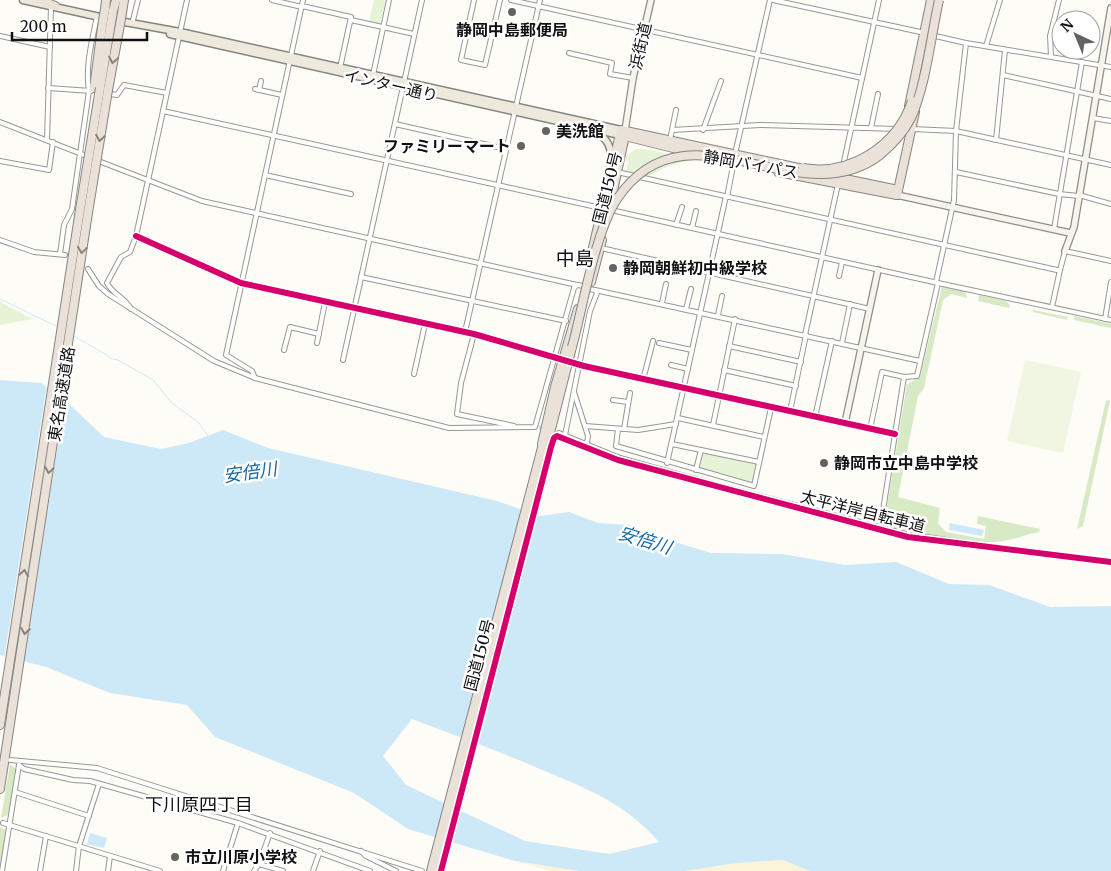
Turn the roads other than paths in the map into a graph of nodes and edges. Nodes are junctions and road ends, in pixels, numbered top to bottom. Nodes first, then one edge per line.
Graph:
1 (23, 0) edge
2 (40, 0) edge
3 (106, 0) edge
4 (116, 0) edge
5 (124, 0) edge
6 (138, 0) edge
7 (188, 0) edge
8 (272, 0) edge
9 (304, 0) edge
10 (390, 0) edge
11 (422, 0) edge
12 (474, 0) edge
13 (500, 0) edge
14 (511, 0) edge
15 (540, 0) edge
16 (651, 0) edge
17 (771, 0) edge
18 (879, 0) edge
19 (931, 0) edge
20 (939, 0) edge
21 (1000, 0) edge
22 (1058, 0) edge
23 (53, 6) junction
24 (302, 6) junction
25 (538, 6) junction
26 (1111, 8) edge
27 (117, 12) junction
28 (98, 17) joint
29 (350, 20) junction
30 (874, 22) junction
31 (128, 23) joint
32 (383, 27) junction
33 (106, 28) junction
34 (644, 29) junction
35 (924, 33) junction
36 (414, 34) junction
37 (180, 35) junction
38 (934, 35) junction
39 (0, 36) edge
40 (966, 43) junction
41 (986, 46) junction
42 (50, 47) junction
43 (1006, 50) junction
44 (569, 53) dead end
45 (757, 55) junction
46 (1050, 56) junction
47 (290, 59) junction
48 (1082, 62) junction
49 (1102, 65) junction
50 (1111, 67) edge
51 (340, 68) junction
52 (372, 75) junction
53 (1003, 75) junction
54 (633, 78) junction
55 (862, 78) junction
56 (261, 81) dead end
57 (721, 81) dead end
58 (403, 85) junction
59 (48, 88) junction
60 (98, 89) junction
61 (1077, 92) junction
62 (167, 93) junction
63 (878, 94) dead end
64 (282, 95) junction
65 (1097, 96) junction
66 (1111, 99) edge
67 (515, 109) junction
68 (676, 110) dead end
69 (163, 111) junction
70 (1093, 118) junction
71 (1111, 121) edge
72 (0, 122) edge
73 (395, 124) junction
74 (742, 126) junction
75 (851, 127) junction
76 (871, 128) junction
77 (588, 129) junction
78 (908, 129) junction
79 (672, 130) junction
80 (703, 130) junction
81 (956, 132) junction
82 (623, 133) junction
83 (273, 136) junction
84 (47, 140) junction
85 (670, 140) junction
86 (996, 140) junction
87 (53, 142) junction
88 (662, 145) junction
89 (506, 149) junction
90 (80, 154) junction
91 (1068, 155) junction
92 (620, 159) junction
93 (734, 159) junction
94 (1086, 159) junction
95 (0, 161) edge
96 (386, 161) junction
97 (1111, 165) edge
98 (617, 172) junction
99 (956, 172) junction
100 (265, 175) junction
101 (148, 180) junction
102 (839, 181) junction
103 (497, 186) junction
104 (896, 192) junction
105 (1061, 193) junction
106 (351, 194) dead end
107 (1079, 195) junction
108 (727, 196) junction
109 (1111, 198) edge
110 (1110, 204) edge
111 (605, 206) junction
112 (953, 206) junction
113 (682, 207) dead end
114 (696, 211) dead end
115 (256, 214) junction
116 (830, 219) junction
117 (676, 225) junction
118 (692, 228) junction
119 (1054, 229) junction
120 (1070, 233) junction
121 (718, 234) junction
122 (136, 236) junction
123 (369, 238) junction
124 (0, 240) edge
125 (944, 245) junction
126 (601, 248) junction
127 (1066, 251) junction
128 (822, 257) junction
129 (842, 262) junction
130 (1111, 262) edge
131 (480, 264) junction
132 (88, 269) dead end
133 (878, 270) junction
134 (1060, 270) junction
135 (709, 273) junction
136 (838, 276) dead end
137 (361, 277) junction
138 (937, 282) junction
139 (1111, 282) edge
140 (241, 283) junction
141 (666, 284) dead end
142 (586, 287) junction
143 (691, 289) dead end
144 (722, 296) dead end
145 (814, 296) junction
146 (325, 302) junction
147 (472, 302) junction
148 (662, 303) junction
149 (850, 304) junction
150 (1052, 307) junction
151 (354, 308) junction
152 (686, 308) junction
153 (870, 308) junction
154 (131, 310) junction
155 (700, 312) junction
156 (718, 315) junction
157 (1105, 319) junction
158 (735, 320) junction
159 (1111, 320) edge
160 (566, 322) junction
161 (425, 324) junction
162 (465, 332) junction
163 (319, 334) junction
164 (474, 334) junction
165 (806, 335) junction
166 (832, 340) junction
167 (653, 342) dead end
168 (842, 342) junction
169 (317, 343) dead end
170 (660, 343) dead end
171 (729, 346) junction
172 (571, 347) joint
173 (862, 347) junction
174 (284, 350) dead end
175 (692, 350) junction
176 (556, 359) junction
177 (343, 360) dead end
178 (920, 360) junction
179 (800, 362) junction
180 (578, 365) junction
181 (671, 365) dead end
182 (688, 369) junction
183 (724, 370) junction
184 (414, 374) dead end
185 (904, 377) junction
186 (255, 378) junction
187 (643, 380) junction
188 (796, 386) junction
189 (684, 388) junction
190 (574, 392) junction
191 (630, 393) dead end
192 (719, 396) junction
193 (612, 400) dead end
194 (628, 402) junction
195 (770, 408) junction
196 (790, 412) junction
197 (816, 417) junction
198 (678, 418) junction
199 (845, 423) junction
200 (676, 424) junction
201 (713, 425) junction
202 (585, 426) junction
203 (516, 428) junction
204 (618, 429) junction
205 (624, 429) junction
206 (870, 429) junction
207 (559, 433) tunnel mouth
208 (895, 434) junction
209 (565, 435) junction
210 (764, 437) junction
211 (587, 443) junction
212 (672, 444) junction
213 (545, 445) junction
214 (701, 450) junction
215 (759, 462) junction
216 (667, 463) junction
217 (696, 470) junction
218 (881, 523) dead end
219 (980, 545) dead end
220 (0, 724) edge
221 (10, 760) dead end
222 (19, 763) junction
223 (99, 784) junction
224 (0, 789) edge
225 (15, 792) junction
226 (89, 816) junction
227 (3, 823) dead end
228 (238, 823) junction
229 (10, 825) junction
230 (270, 834) junction
231 (46, 836) junction
232 (80, 846) junction
233 (360, 850) junction
234 (320, 851) junction
235 (110, 856) junction
236 (259, 864) junction
237 (142, 865) junction
238 (352, 865) junction
239 (2, 871) edge
240 (40, 871) edge
241 (76, 871) edge
242 (108, 871) edge
243 (141, 871) edge
244 (160, 871) edge
245 (223, 871) edge
246 (254, 871) edge
247 (283, 871) edge
248 (314, 871) edge
249 (350, 871) edge
250 (370, 871) edge
251 (396, 871) edge
252 (422, 871) edge
253 (434, 871) edge

1 - 23 main road
2 - 23 highway
3 - 33 highway, bridge
4 - 27 highway, 東名高速道路
5 - 27 highway, 東名高速道路
6 - 31 street
7 - 37 street
8 - 24 street
9 - 24 street
10 - 32 street
11 - 36 street
12 - 13 street
14 - 25 street
15 - 25 street
16 - 34 street, 浜街道
17 - 30 street
17 - 45 street
18 - 30 street
19 - 35 highway
20 - 38 highway
20 - 172 highway, 静岡バイパス, bridge
21 - 41 street
22 - 46 street
23 - 28 main road
23 - 42 street
24 - 29 street
24 - 47 street
25 - 34 street
25 - 67 street
26 - 49 street
27 - 33 highway, 東名高速道路, bridge
27 -> 60 highway, 東名高速道路, bridge
28 - 60 street
29 - 32 street
29 - 51 street
30 - 35 street
30 - 55 street
31 - 37 main road, インター通り
32 - 36 street
32 - 52 street
33 - 60 highway, 東名高速道路
34 - 45 street
34 - 54 street, 浜街道
35 - 38 street
35 - 78 highway
36 - 58 street
37 - 47 main road, インター通り
37 - 62 street
38 - 40 street
38 - 78 highway
39 - 42 street
40 - 41 street
40 - 81 street
41 - 43 street
42 - 59 street
43 - 46 street
43 - 53 street
44 - 54 street
45 - 55 street
45 - 74 street
46 - 48 street
47 - 51 main road, インター通り
47 - 58 main road, インター通り
47 - 64 street
48 - 49 street
48 - 61 street
49 - 50 street
49 - 65 street
51 - 52 main road, インター通り
52 - 58 main road, インター通り
53 - 61 street
53 - 86 street
54 - 82 street, 浜街道
55 - 75 street
56 - 64 street
57 - 80 street
58 - 67 main road, インター通り
58 - 73 street
59 - 60 street
59 - 84 street
60 - 62 street
60 - 90 street
220 -> 60 highway, 東名高速道路, bridge
60 -> 224 highway, 東名高速道路, bridge
61 - 65 street
61 - 91 street
62 - 69 street
63 - 76 street
64 - 83 street
65 - 66 street
65 - 70 street
67 - 77 main road, インター通り
67 - 82 main road, インター通り
67 - 89 street
68 - 79 street
69 - 83 street
69 - 101 street
70 - 71 street
70 - 94 street
72 - 84 street
73 - 89 street
73 - 96 street
74 - 75 street
74 - 80 street
74 - 93 street
75 - 76 street
75 - 102 street
76 - 78 street
77 - 82 main road, インター通り
77 - 111 main road
78 - 81 street
78 - 104 highway
79 - 80 street
79 - 85 street
81 - 86 street
81 - 99 street
82 - 85 highway, 国道150号
82 - 88 highway, 国道150号
82 - 92 highway, 国道150号
82 - 111 highway, 国道150号
83 - 96 street
83 - 100 street
84 - 87 street
85 - 93 highway, 国道150号
86 - 91 street
87 - 90 street
87 - 95 street
88 - 92 highway, 国道150号
88 - 93 highway, 国道150号
89 - 103 street
90 - 101 street
90 - 124 street
91 - 94 street
91 - 105 street
92 - 98 highway, 国道150号
93 - 102 highway, 国道150号
93 - 108 street
94 - 97 street
94 - 107 street
96 - 103 street
96 - 123 street
98 - 108 street
98 - 111 highway, 国道150号
99 - 105 street
99 - 112 street
100 - 106 street
100 - 115 street
101 - 115 street
101 - 122 street
102 - 104 highway, 国道150号
102 - 116 street
103 - 111 street
103 - 131 street
104 - 112 street
105 - 107 street
105 - 119 street
107 - 110 street
107 - 120 street
108 - 116 street
108 - 121 street
109 - 110 street
111 - 117 street
111 - 126 highway, 国道150号
111 - 142 highway, 国道150号
112 - 119 street
112 - 125 street
113 - 117 street
114 - 118 street
115 - 123 street
115 - 140 street
116 - 125 street
116 - 128 street
117 - 118 street
118 - 121 street
119 - 120 street
120 - 127 street
121 - 128 street
121 - 135 street
122 - 140 street
122 - 154 street
123 - 131 street
123 - 137 street
125 - 134 street
125 - 138 street
126 - 135 street
126 - 142 highway, 国道150号
127 - 130 street
127 - 134 street
128 - 129 street
128 - 145 street
129 - 133 street
129 - 136 street
131 - 142 street
131 - 147 street
132 - 154 street
133 - 138 street
133 - 153 street
134 - 150 street
135 - 145 street
135 - 155 street
137 - 147 street
137 - 151 street
138 - 150 street
138 - 178 street
139 - 157 street
140 - 146 street
140 - 186 street
141 - 148 street
142 - 148 street
142 - 160 street
142 - 180 street
142 - 213 highway, 国道150号
143 - 152 street
144 - 156 street
145 - 149 street
145 - 165 street
146 - 151 street
146 - 163 street
147 - 160 street
147 - 162 street
148 - 152 street
149 - 153 street
149 - 168 street
150 - 157 street
151 - 161 street
151 - 177 street
152 - 155 street
153 - 173 street
154 - 186 street
155 - 156 street
155 - 175 street
156 - 158 street
157 - 159 street
158 - 165 street
158 - 171 street
160 - 176 street
161 - 162 street
161 - 184 street
162 - 164 street
163 - 169 street
163 - 174 street
164 - 176 street
164 - 203 street
165 - 166 street
165 - 179 street
166 - 168 street
166 - 197 street
167 - 187 street
168 - 173 street
170 - 175 street
171 - 179 street
171 - 183 street
172 - 213 highway, 国道150号
173 - 178 street
173 - 199 street
175 - 182 street
176 - 203 street
178 - 185 street
179 - 188 street
180 - 187 street
180 - 190 street
181 - 182 street
182 - 189 street
183 - 188 street
183 - 192 street
185 - 206 street
185 - 208 street
186 - 203 street
187 - 189 street
188 - 196 street
189 - 192 street
189 - 198 street
190 - 202 street
190 - 209 street
191 - 194 street
192 - 195 street
192 - 201 street
193 - 194 street
194 - 205 street
195 - 196 street
195 - 210 street
196 - 197 street
197 - 199 street
198 - 200 street
198 - 201 street
199 - 206 street
200 - 205 street
200 - 212 street
201 - 210 street
202 - 204 street
202 - 211 street
204 - 205 street
204 - 216 street
206 - 208 street
207 - 209 street
208 - 218 street
209 - 211 street
210 - 215 street
211 - 219 street
212 - 214 street
212 - 216 street
213 - 253 highway, 国道150号
214 - 215 street
214 - 217 street
215 - 217 street
216 - 217 street
221 - 222 street
222 - 223 street
222 - 225 street
222 - 233 street
223 - 226 street
223 - 228 street
225 - 226 street
225 - 229 street
226 - 232 street
227 - 229 street
228 - 230 street
228 - 245 street
229 - 231 street
229 - 239 street
230 - 234 street
230 - 236 street
231 - 232 street
231 - 240 street
232 - 235 street
232 - 241 street
233 - 251 street
233 - 252 street
234 - 238 street
234 - 248 street
235 - 237 street
235 - 242 street
236 - 246 street
236 - 247 street
237 - 243 street
237 - 244 street
238 - 249 street
238 - 250 street

